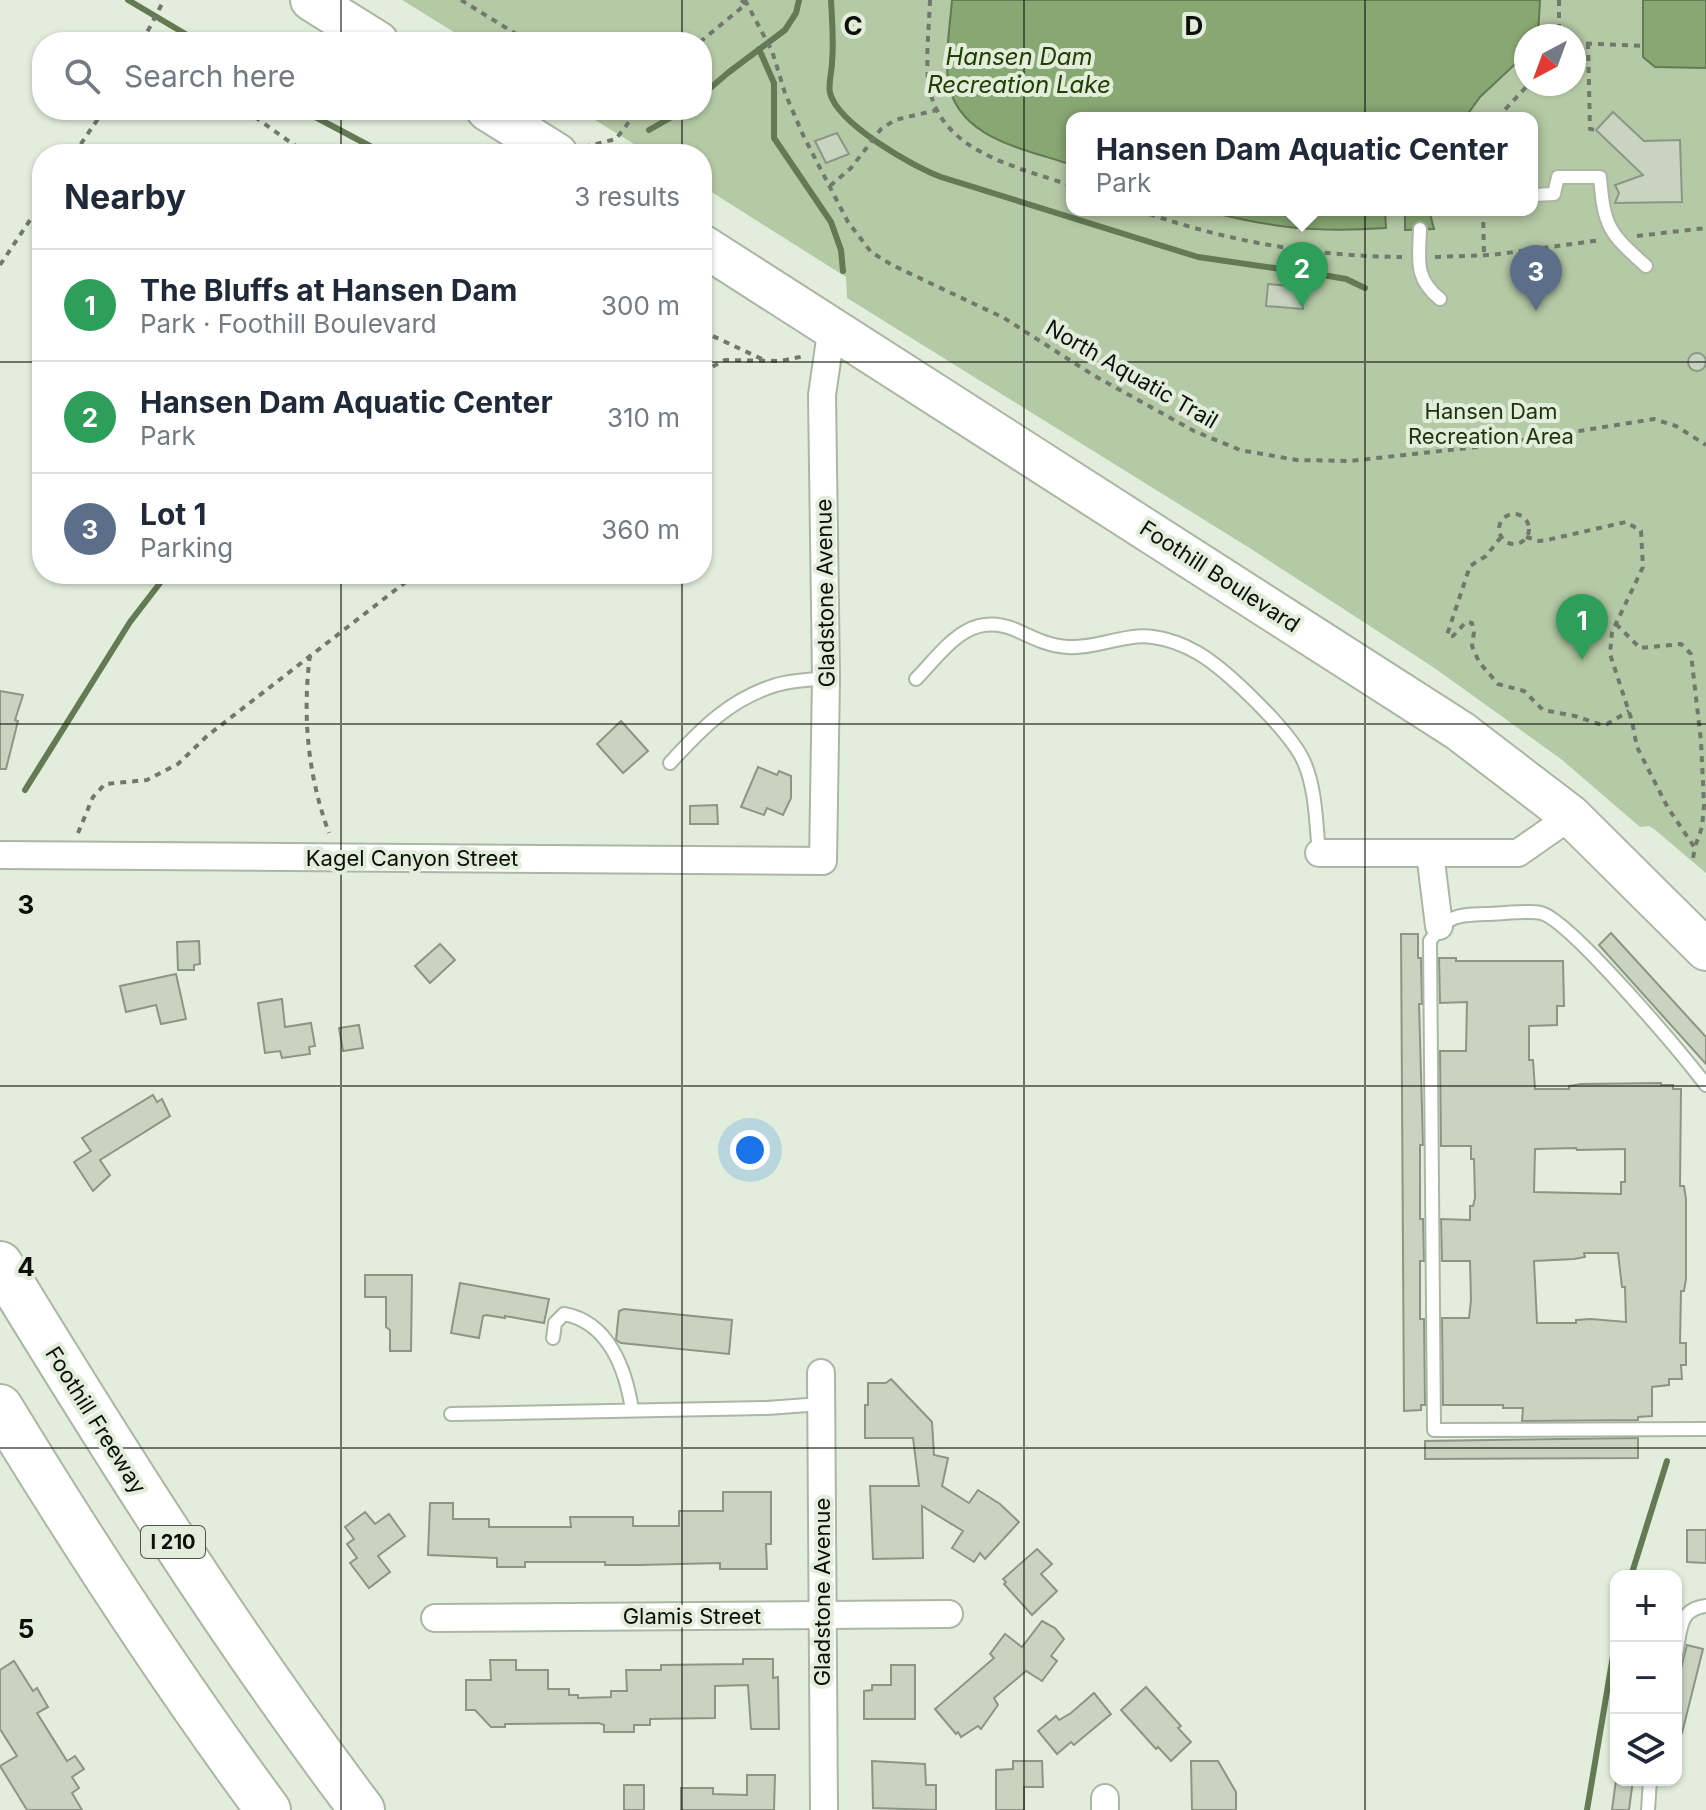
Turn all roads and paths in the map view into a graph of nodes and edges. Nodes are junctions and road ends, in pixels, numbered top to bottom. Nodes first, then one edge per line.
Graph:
1 (164, 0) edge
2 (311, 0) edge
3 (461, 0) edge
4 (930, 0) edge
5 (1559, 0) edge
6 (744, 1) edge
7 (1559, 24) edge
8 (147, 32) edge
9 (362, 32) edge
10 (513, 32) edge
11 (711, 32) edge
12 (1588, 43) joint
13 (1643, 46) dead end
14 (1518, 96) edge
15 (937, 110) junction
16 (1503, 112) edge
17 (97, 120) edge
18 (259, 120) edge
19 (503, 120) edge
20 (630, 120) edge
21 (1596, 130) dead end
22 (81, 144) edge
23 (293, 144) edge
24 (540, 144) edge
25 (596, 144) edge
26 (1066, 184) edge
27 (830, 186) junction
28 (1538, 195) edge
29 (1158, 216) edge
30 (1483, 216) edge
31 (32, 217) edge
32 (1706, 228) edge
33 (1420, 229) dead end
34 (1616, 238) junction
35 (712, 251) edge
36 (1484, 256) junction
37 (1419, 257) junction
38 (0, 265) edge
39 (1646, 266) dead end
40 (1440, 299) dead end
41 (832, 326) junction
42 (712, 336) edge
43 (766, 361) junction
44 (712, 367) edge
45 (1706, 445) edge
46 (1501, 537) junction
47 (1526, 537) junction
48 (403, 584) edge
49 (1616, 624) junction
50 (310, 655) junction
51 (826, 678) junction
52 (916, 679) dead end
53 (1629, 711) junction
54 (670, 763) dead end
55 (1571, 816) junction
56 (1695, 848) junction
57 (1319, 853) joint
58 (1430, 853) junction
59 (0, 855) edge
60 (72, 855) junction
61 (337, 857) junction
62 (1693, 858) dead end
63 (823, 861) joint
64 (1439, 926) junction
65 (1706, 950) edge
66 (1706, 1085) edge
67 (0, 1264) edge
68 (553, 1338) dead end
69 (821, 1373) dead end
70 (821, 1404) junction
71 (0, 1407) edge
72 (632, 1410) junction
73 (451, 1414) dead end
74 (1706, 1429) edge
75 (1706, 1606) edge
76 (949, 1614) dead end
77 (822, 1615) junction
78 (435, 1618) dead end
79 (1679, 1642) edge
80 (1650, 1786) edge
81 (268, 1810) edge
82 (362, 1810) edge
83 (824, 1810) edge
84 (1648, 1810) edge

1 - 8 path
2 - 9 main road
3 - 10 path
4 - 15 path
5 - 7 path
6 - 11 path
6 - 27 path, North Aquatic Trail
12 - 13 path
12 - 21 path
14 - 16 path
15 - 26 path
15 - 27 path
17 - 22 path
18 - 23 path
19 - 24 main road
20 - 25 path
27 - 45 path, North Aquatic Trail
28 - 34 lane
29 - 37 path
30 - 36 path
31 - 38 path
32 - 34 path
33 - 37 lane
34 - 36 path
34 - 39 lane
35 - 41 main road, Foothill Boulevard
36 - 37 path
37 - 40 lane
41 - 43 path
41 - 51 street, Gladstone Avenue
41 - 55 main road, Foothill Boulevard
42 - 43 path
43 - 44 path
46 - 47 path
46 - 47 path
46 - 53 path
47 - 49 path
48 - 50 path
49 - 53 path
49 - 56 path
50 - 60 path
50 - 61 path
51 - 54 lane
51 - 63 street, Gladstone Avenue
52 - 57 lane
53 - 56 path
55 - 58 street
55 - 65 main road, Foothill Boulevard
56 - 62 path
57 - 58 street
58 - 64 street
59 - 60 street, Kagel Canyon Street
60 - 61 street, Kagel Canyon Street
61 - 63 street, Kagel Canyon Street
64 - 66 lane
64 - 74 lane
67 - 82 highway, Foothill Freeway / I 210
68 - 72 lane
69 - 70 street, Gladstone Avenue
70 - 72 lane
70 - 77 street, Gladstone Avenue
71 - 81 highway
72 - 73 lane
75 - 79 lane
76 - 77 street, Glamis Street
77 - 78 street, Glamis Street
77 - 83 street, Gladstone Avenue
80 - 84 lane

